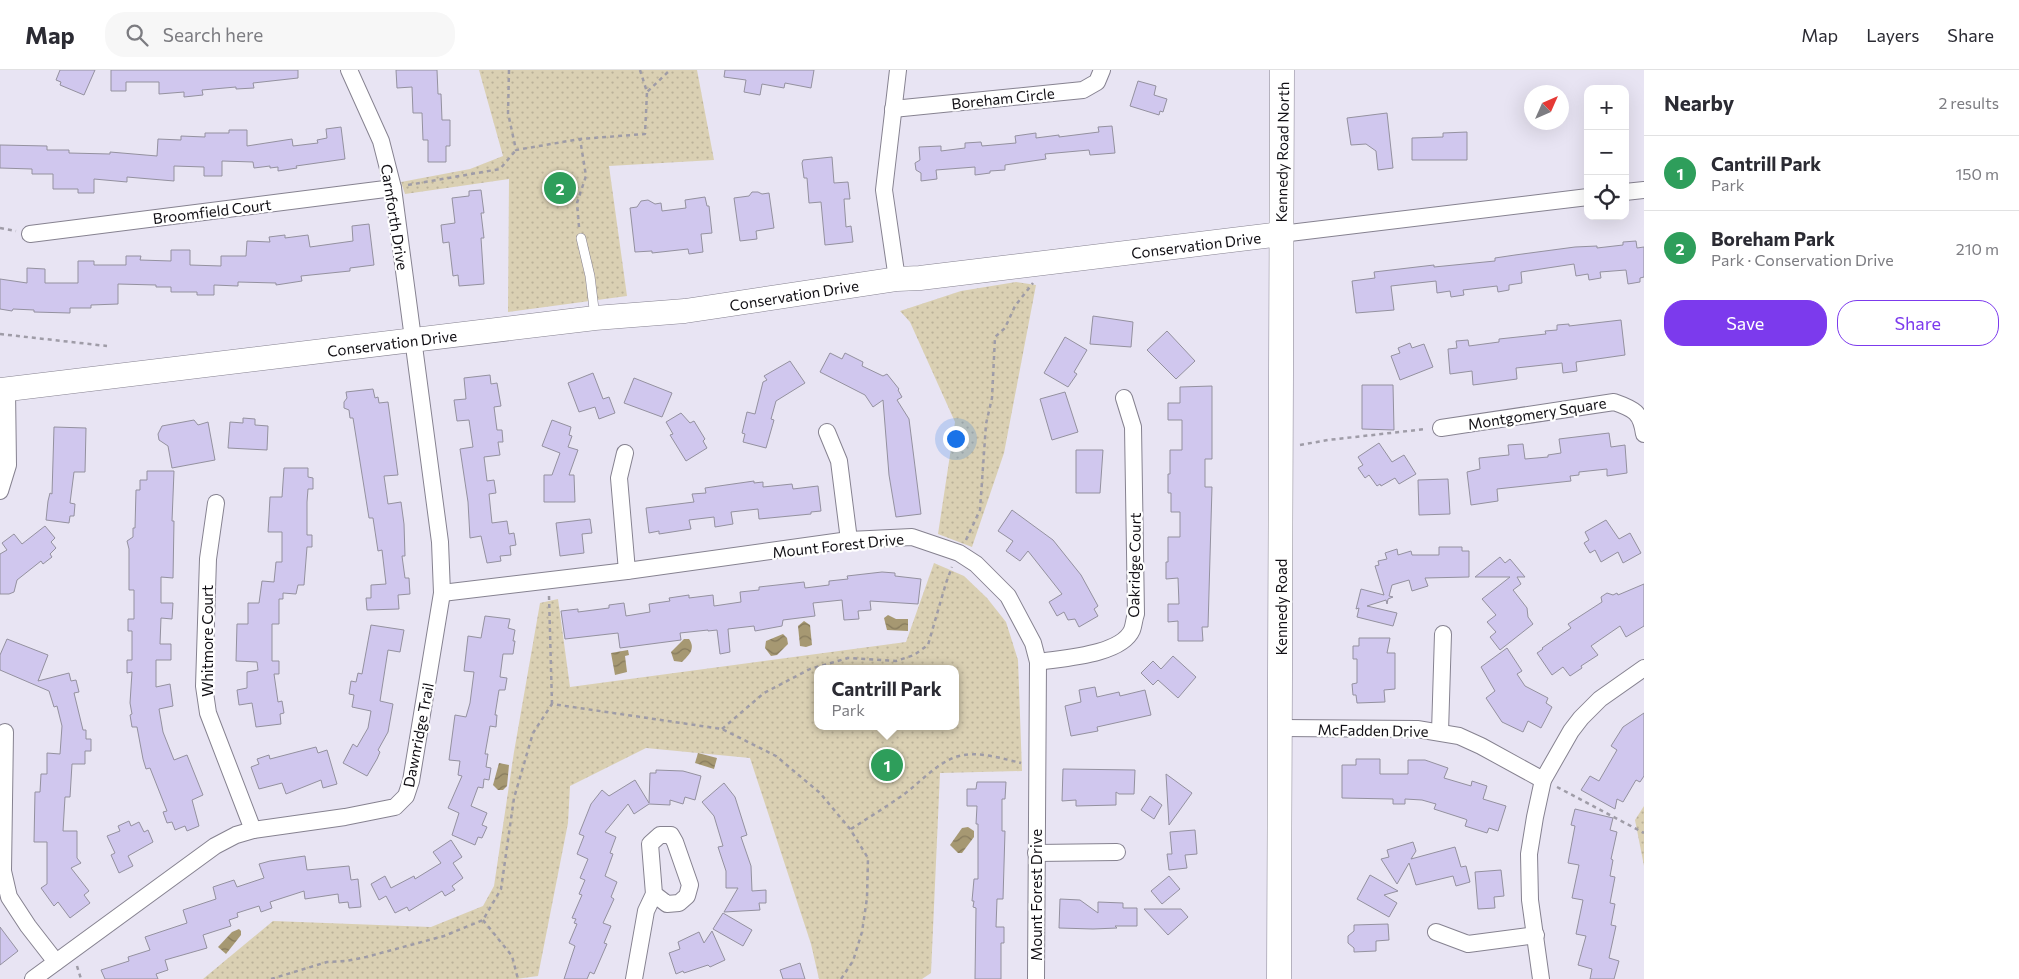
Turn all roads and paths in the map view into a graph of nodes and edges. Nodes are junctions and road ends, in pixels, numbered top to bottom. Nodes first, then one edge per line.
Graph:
1 (349, 70) edge
2 (509, 70) edge
3 (640, 70) edge
4 (670, 70) edge
5 (898, 70) edge
6 (1102, 70) edge
7 (1282, 70) edge
8 (647, 92) junction
9 (893, 109) junction
10 (580, 139) junction
11 (516, 150) junction
12 (394, 188) junction
13 (1644, 190) edge
14 (1629, 192) edge
15 (1584, 197) edge
16 (30, 234) dead end
17 (1281, 234) junction
18 (581, 238) joint
19 (1046, 263) junction
20 (897, 279) junction
21 (595, 318) junction
22 (0, 334) edge
23 (414, 341) junction
24 (107, 346) dead end
25 (4, 390) edge
26 (1124, 398) dead end
27 (1441, 428) joint
28 (828, 432) dead end
29 (1644, 434) edge
30 (1282, 449) junction
31 (625, 453) dead end
32 (0, 491) edge
33 (216, 503) dead end
34 (848, 540) junction
35 (962, 547) dead end
36 (954, 562) dead end
37 (627, 571) junction
38 (548, 580) junction
39 (442, 593) junction
40 (1443, 634) dead end
41 (1038, 662) junction
42 (824, 665) edge
43 (814, 668) edge
44 (1644, 668) edge
45 (552, 704) junction
46 (1281, 728) junction
47 (722, 729) junction
48 (5, 732) dead end
49 (1440, 732) junction
50 (1038, 766) junction
51 (1543, 780) junction
52 (253, 830) junction
53 (850, 830) junction
54 (1644, 833) edge
55 (1118, 852) dead end
56 (1036, 853) junction
57 (654, 894) dead end
58 (483, 920) junction
59 (1436, 932) dead end
60 (1536, 935) junction
61 (56, 962) junction
62 (33, 979) edge
63 (271, 979) edge
64 (518, 979) edge
65 (634, 979) edge
66 (840, 979) edge
67 (1036, 979) edge
68 (1279, 979) edge
69 (1541, 979) edge

1 - 12 street, Carnforth Drive
2 - 11 path
3 - 8 path
4 - 8 path
5 - 9 street
6 - 9 street, Boreham Circle
7 - 17 street, Kennedy Road North
8 - 10 path
9 - 20 street
10 - 11 path
10 - 18 path
11 - 12 path
12 - 16 street, Broomfield Court
12 - 23 street, Carnforth Drive
13 - 14 street
15 - 17 street, Conservation Drive
17 - 19 street, Conservation Drive
17 - 30 street, Kennedy Road
18 - 21 lane
19 - 20 street, Conservation Drive
19 - 35 path
20 - 21 street, Conservation Drive
21 - 23 street, Conservation Drive
22 - 24 path
23 - 25 street, Conservation Drive
23 - 39 street, Dawnridge Trail
25 - 32 street
26 - 41 street, Oakridge Court
27 - 29 street, Montgomery Square
27 - 30 path
28 - 34 street
30 - 46 street, Kennedy Road
31 - 37 street
33 - 52 street, Whitmore Court
34 - 37 street, Mount Forest Drive
34 - 41 street, Mount Forest Drive
36 - 42 path
37 - 38 street, Mount Forest Drive
38 - 39 street, Mount Forest Drive
38 - 45 path
39 - 52 street, Dawnridge Trail
40 - 49 street
41 - 50 street, Mount Forest Drive
43 - 47 path
44 - 51 street
45 - 47 path
45 - 58 path
46 - 49 street, McFadden Drive
46 - 68 street, Kennedy Road
47 - 53 path
48 - 61 street
49 - 51 street, McFadden Drive
50 - 53 path
50 - 56 street, Mount Forest Drive
51 - 54 path
51 - 60 street
52 - 61 street, Dawnridge Trail
53 - 66 path
55 - 56 street
56 - 67 street, Mount Forest Drive
57 - 65 street
58 - 63 path
58 - 64 path
59 - 60 street
60 - 69 street
61 - 62 street, Dawnridge Trail

